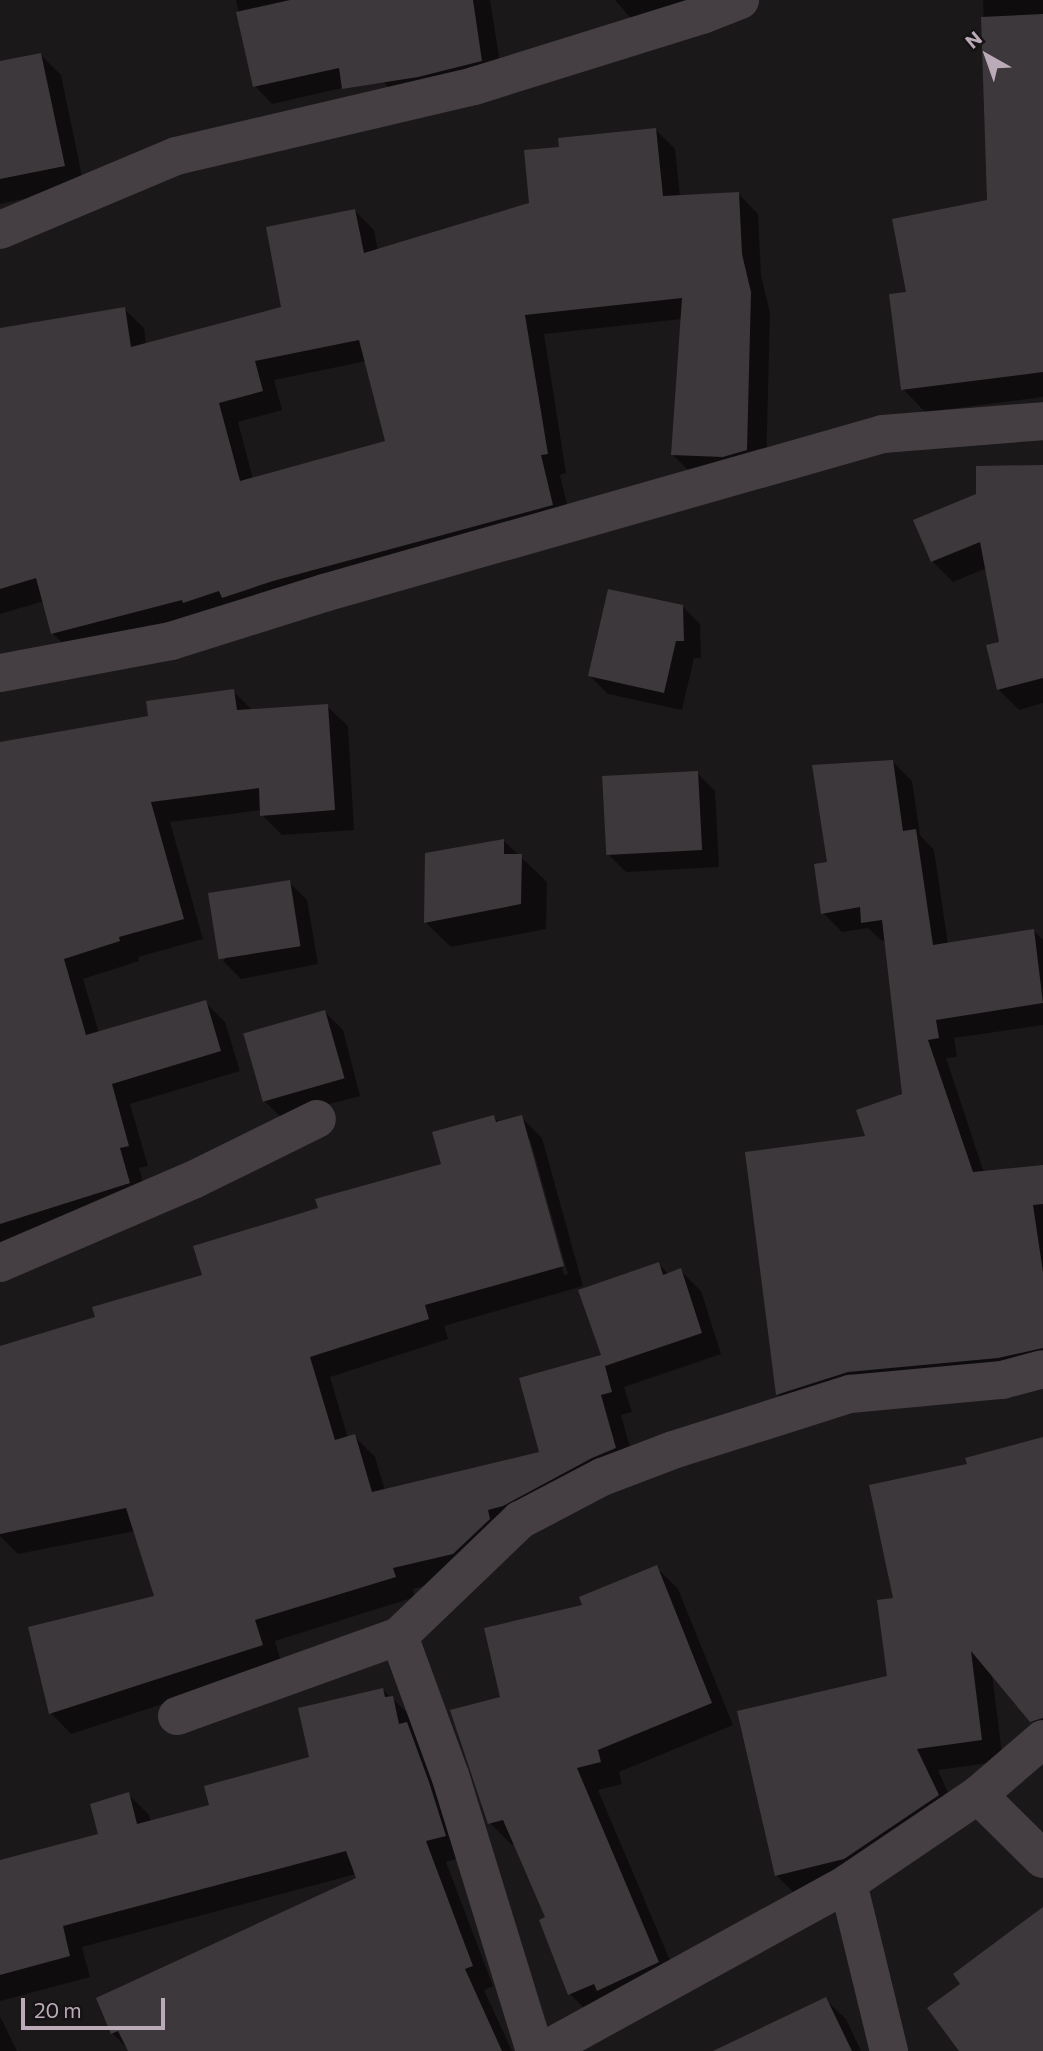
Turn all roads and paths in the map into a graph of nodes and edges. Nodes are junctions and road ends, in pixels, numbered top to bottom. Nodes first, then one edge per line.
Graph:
1 (740, 0) edge
2 (0, 230) edge
3 (1043, 421) edge
4 (0, 673) edge
5 (317, 1119) dead end
6 (0, 1263) edge
7 (1043, 1369) edge
8 (399, 1636) junction
9 (177, 1716) dead end
10 (1043, 1739) edge
11 (978, 1795) junction
12 (1043, 1859) edge
13 (848, 1883) junction
14 (535, 2051) edge
15 (543, 2051) edge
16 (889, 2051) edge

1 - 2 street
3 - 4 street
5 - 6 street
7 - 8 street
8 - 9 street
8 - 14 street
10 - 11 street
11 - 12 street
11 - 13 street
13 - 15 street
13 - 16 street

